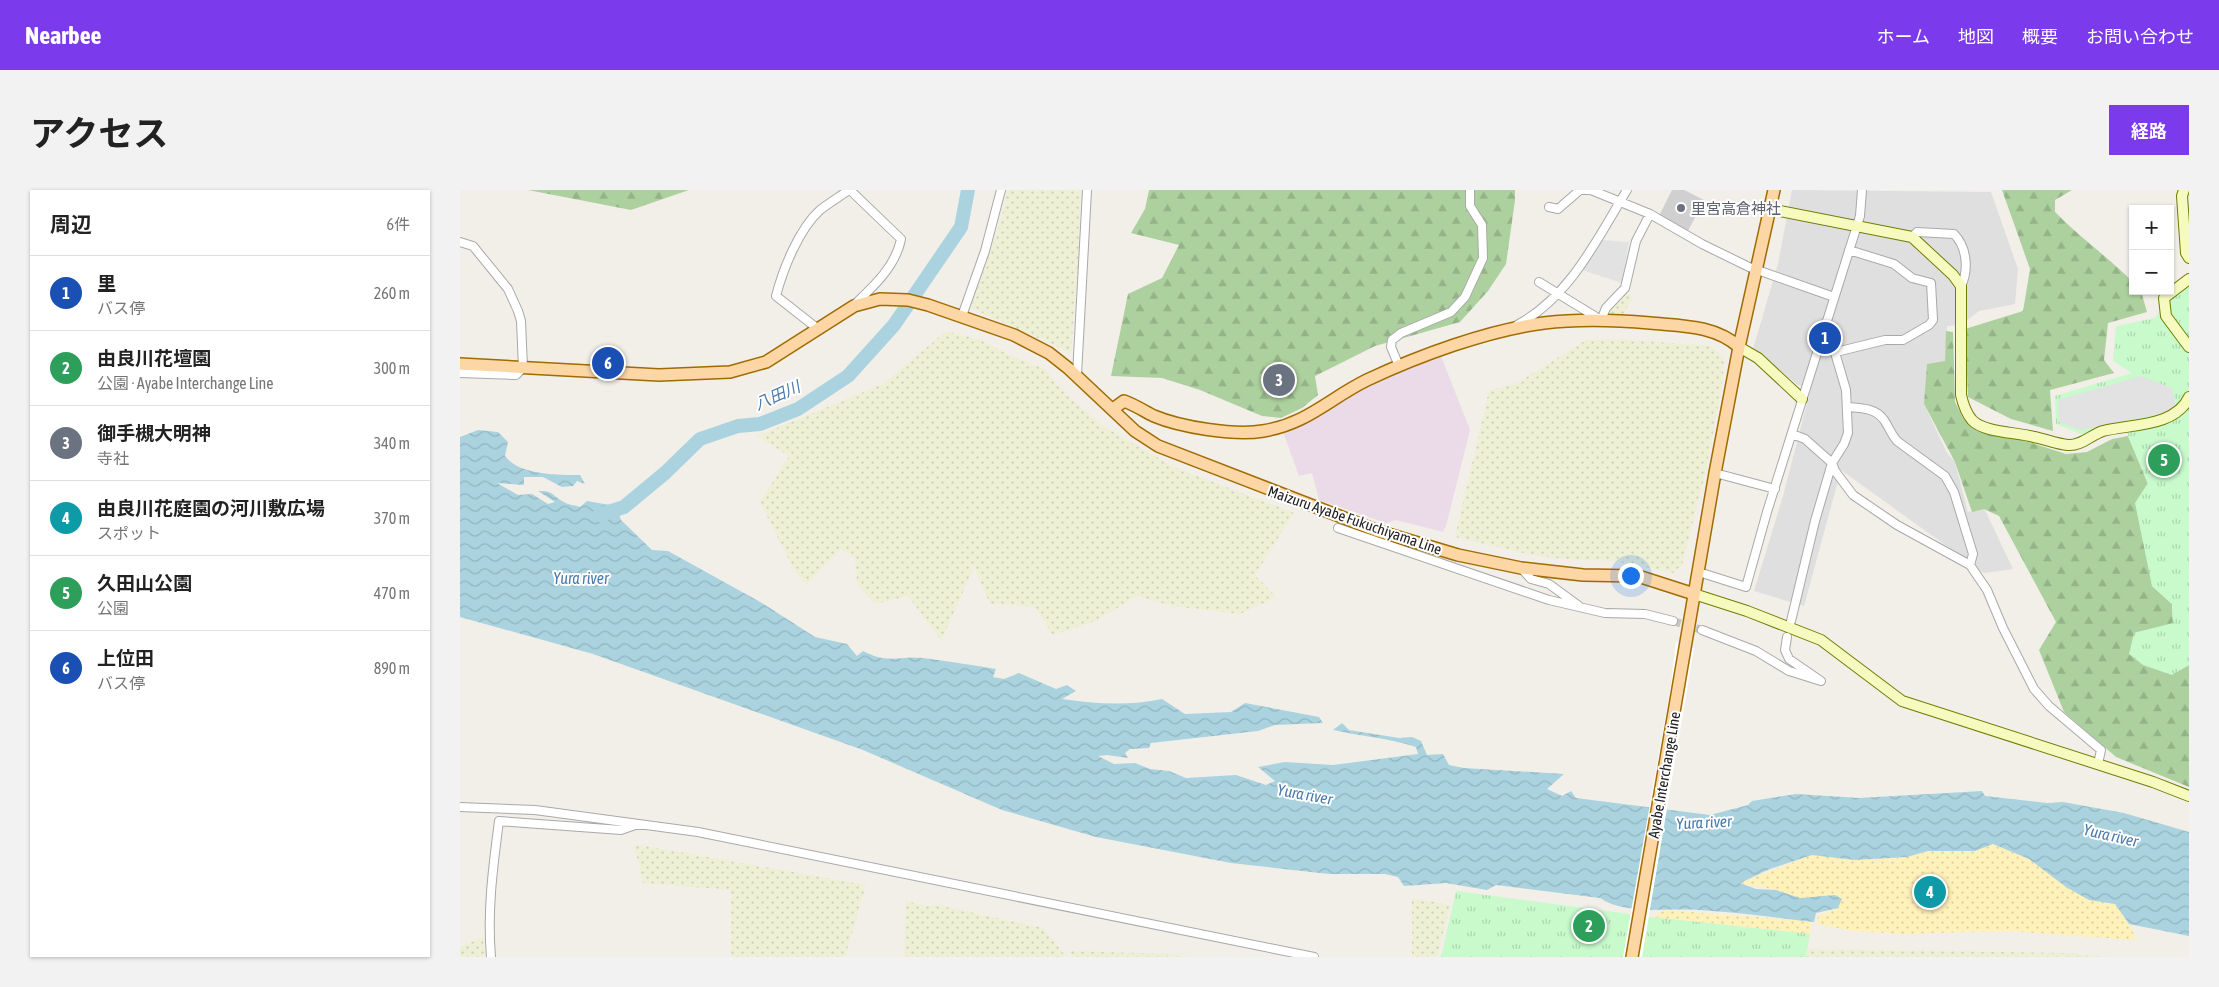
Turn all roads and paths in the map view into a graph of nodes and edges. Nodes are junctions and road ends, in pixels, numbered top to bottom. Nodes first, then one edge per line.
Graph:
1 (849, 190) edge
2 (1001, 190) edge
3 (1088, 190) edge
4 (1470, 190) edge
5 (1589, 190) edge
6 (1627, 190) edge
7 (1774, 190) edge
8 (1862, 190) edge
9 (2184, 190) edge
10 (1619, 203) junction
11 (1549, 207) dead end
12 (1770, 209) junction
13 (1650, 214) junction
14 (1856, 227) junction
15 (1912, 237) junction
16 (460, 242) edge
17 (1849, 250) junction
18 (2189, 258) edge
19 (1757, 269) junction
20 (2189, 279) edge
21 (1539, 282) dead end
22 (1961, 286) junction
23 (1557, 292) junction
24 (1834, 297) junction
25 (859, 304) junction
26 (962, 316) junction
27 (1601, 320) junction
28 (1826, 322) junction
29 (818, 329) junction
30 (1508, 329) junction
31 (1739, 347) junction
32 (2189, 347) edge
33 (1836, 352) junction
34 (460, 364) edge
35 (1399, 366) junction
36 (523, 368) junction
37 (460, 373) edge
38 (1077, 375) junction
39 (2189, 398) edge
40 (1802, 399) junction
41 (1848, 407) junction
42 (1113, 409) junction
43 (1792, 434) junction
44 (1832, 463) junction
45 (1715, 473) junction
46 (1775, 489) junction
47 (1338, 528) dead end
48 (1970, 565) junction
49 (1521, 568) junction
50 (1705, 574) dead end
51 (1694, 594) junction
52 (1582, 608) junction
53 (1790, 621) dead end
54 (1673, 622) tunnel mouth
55 (1702, 630) tunnel mouth
56 (1787, 637) dead end
57 (2098, 764) junction
58 (2189, 796) edge
59 (460, 807) edge
60 (639, 823) junction
61 (490, 957) edge
62 (1314, 957) edge
63 (1632, 957) edge

1 - 25 street
1 - 29 street
2 - 26 street
3 - 38 street
4 - 35 street
5 - 10 street
5 - 11 street
6 - 10 street
7 - 12 main road
8 - 14 street
9 - 18 street
10 - 13 street
10 - 23 street
12 - 14 street
12 - 19 main road
13 - 19 street
13 - 27 street
14 - 15 street
14 - 17 street
15 - 22 street
15 - 22 street
16 - 36 street
17 - 24 street
17 - 33 street
19 - 24 street
19 - 31 main road
20 - 32 street
21 - 23 street
22 - 39 street
23 - 27 street
23 - 30 street
24 - 28 street
25 - 26 main road, Maizuru Ayabe Fukuchiyama Line
25 - 29 main road, Maizuru Ayabe Fukuchiyama Line
26 - 38 main road, Maizuru Ayabe Fukuchiyama Line
27 - 30 main road
27 - 31 main road
28 - 33 street
28 - 40 street
29 - 36 main road, Maizuru Ayabe Fukuchiyama Line
30 - 35 main road
31 - 40 street
31 - 45 main road
33 - 41 street
34 - 36 main road, Maizuru Ayabe Fukuchiyama Line
35 - 42 main road
36 - 37 street
38 - 42 main road, Maizuru Ayabe Fukuchiyama Line
40 - 43 street
41 - 44 street
41 - 48 street
42 - 49 main road, Maizuru Ayabe Fukuchiyama Line
43 - 44 street
43 - 46 street
44 - 48 street
44 - 53 street
45 - 46 street
45 - 51 main road
46 - 50 street
47 - 52 street
48 - 57 street
49 - 51 main road, Maizuru Ayabe Fukuchiyama Line
49 - 52 street
51 - 57 street
51 - 63 main road, Ayabe Interchange Line
52 - 54 street
55 - 56 street
57 - 58 street
59 - 60 street
60 - 61 street
60 - 62 street

